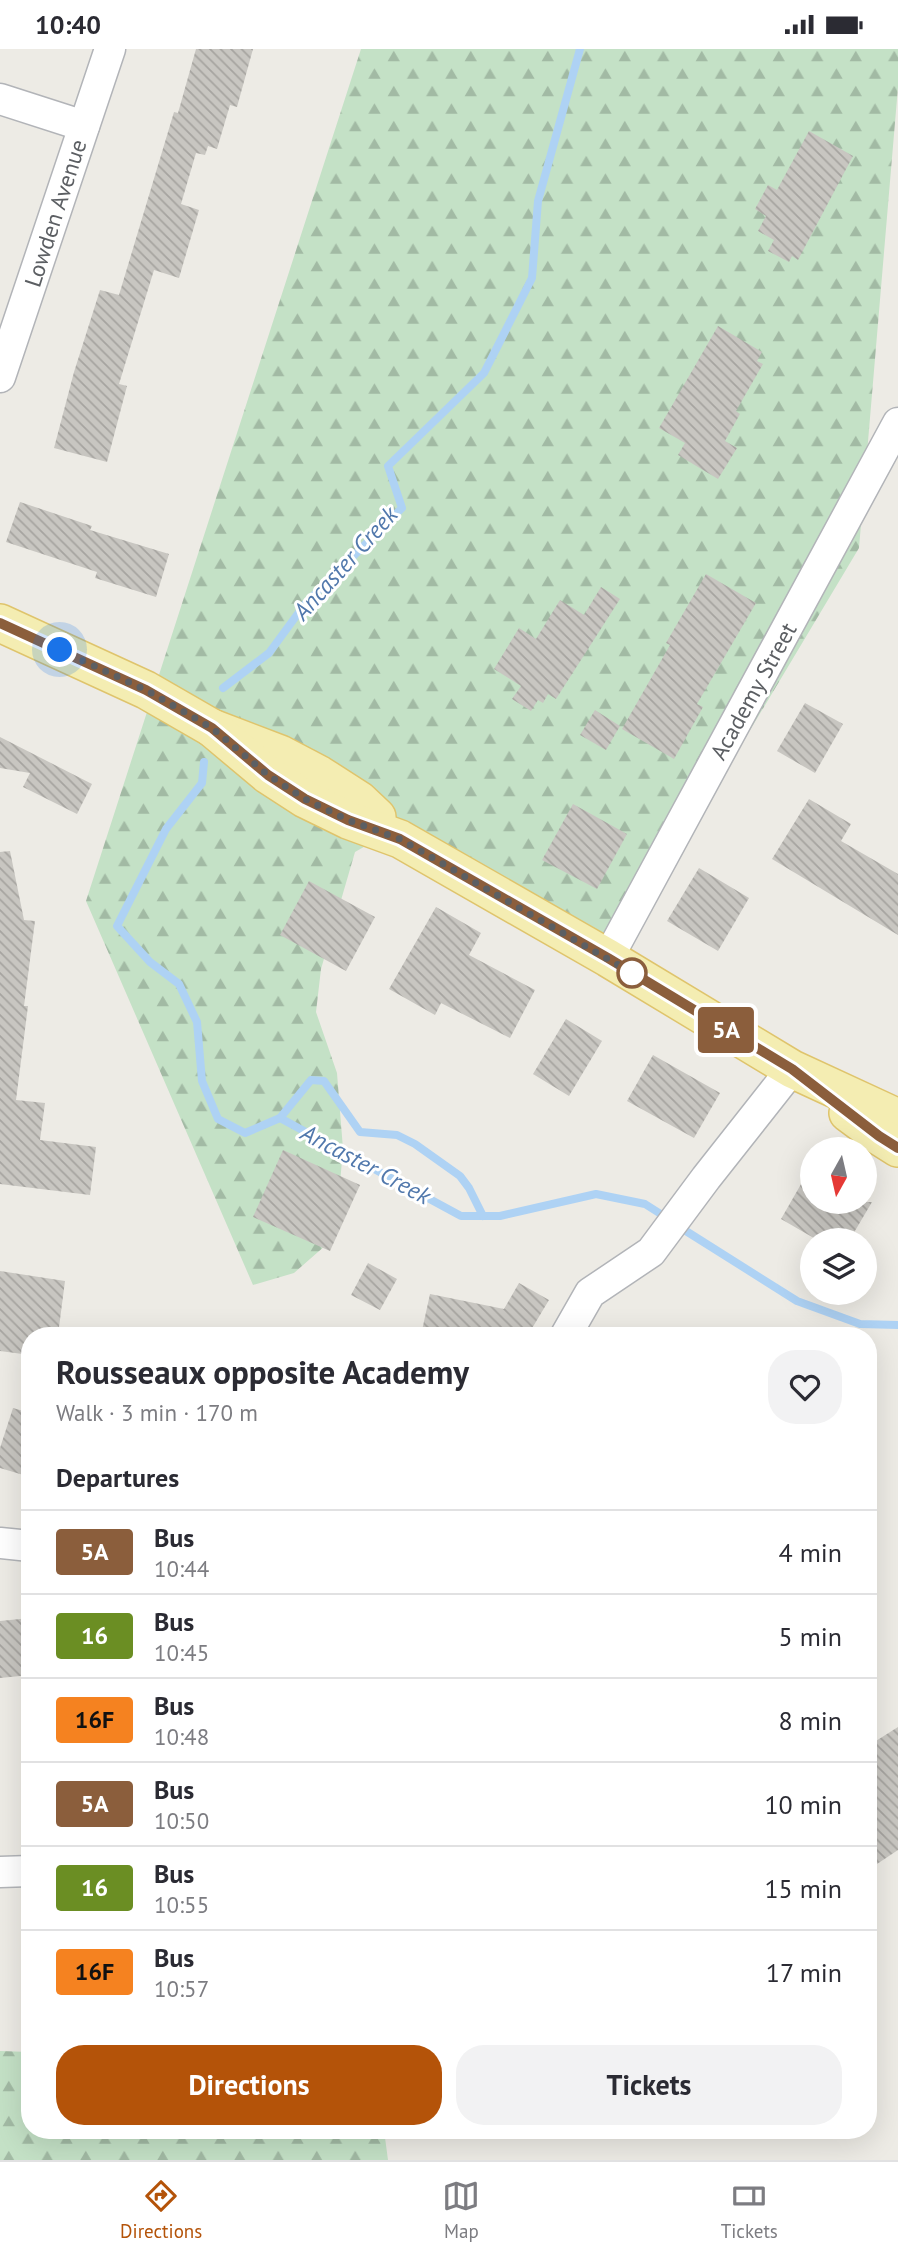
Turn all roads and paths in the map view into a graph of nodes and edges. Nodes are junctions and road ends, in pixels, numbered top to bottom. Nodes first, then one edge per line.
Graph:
1 (110, 49) edge
2 (0, 99) edge
3 (84, 126) junction
4 (0, 377) edge
5 (898, 423) edge
6 (0, 623) edge
7 (608, 958) junction
8 (792, 1069) junction
9 (898, 1118) edge
10 (898, 1148) edge
11 (571, 1327) edge
12 (0, 1543) edge
13 (21, 1545) edge
14 (21, 1871) edge
15 (0, 1872) edge

1 - 3 street, Lowden Avenue
2 - 3 street
3 - 4 street, Lowden Avenue
5 - 7 street, Academy Street
6 - 7 main road
7 - 8 main road
8 - 9 main road
8 - 10 main road
8 - 11 street
12 - 13 street
14 - 15 street

